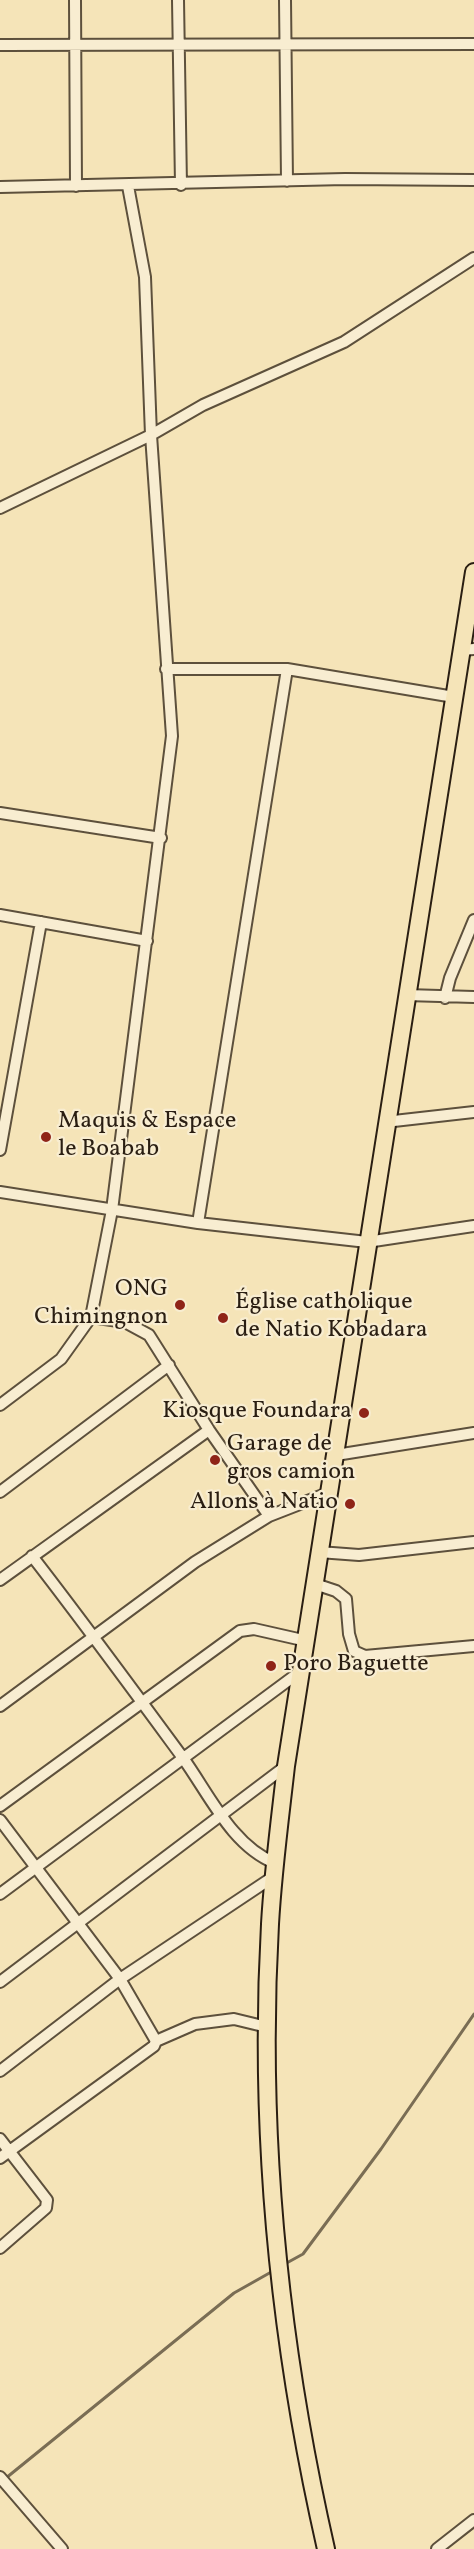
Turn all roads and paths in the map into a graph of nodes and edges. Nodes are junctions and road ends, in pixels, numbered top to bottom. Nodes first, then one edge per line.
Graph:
1 (75, 0) edge
2 (178, 0) edge
3 (285, 0) edge
4 (474, 44) edge
5 (0, 45) edge
6 (179, 45) junction
7 (285, 45) junction
8 (75, 47) junction
9 (474, 180) edge
10 (287, 181) junction
11 (181, 185) junction
12 (76, 186) junction
13 (128, 186) junction
14 (0, 187) edge
15 (474, 258) edge
16 (151, 435) junction
17 (0, 508) edge
18 (474, 572) edge
19 (468, 650) edge
20 (166, 669) junction
21 (287, 669) junction
22 (454, 697) junction
23 (0, 813) edge
24 (161, 838) junction
25 (0, 915) edge
26 (474, 920) edge
27 (41, 922) junction
28 (147, 941) junction
29 (406, 995) junction
30 (474, 997) edge
31 (445, 998) junction
32 (474, 1112) edge
33 (386, 1122) junction
34 (0, 1150) edge
35 (0, 1192) edge
36 (112, 1210) junction
37 (198, 1223) junction
38 (474, 1226) edge
39 (367, 1242) junction
40 (91, 1317) junction
41 (169, 1365) junction
42 (0, 1404) edge
43 (208, 1430) junction
44 (474, 1433) edge
45 (336, 1455) junction
46 (0, 1492) edge
47 (328, 1493) junction
48 (269, 1516) junction
49 (474, 1542) edge
50 (319, 1552) junction
51 (32, 1556) junction
52 (0, 1580) edge
53 (315, 1584) junction
54 (94, 1636) junction
55 (307, 1641) junction
56 (474, 1646) edge
57 (302, 1671) junction
58 (141, 1703) junction
59 (0, 1706) edge
60 (183, 1759) junction
61 (286, 1766) junction
62 (0, 1806) edge
63 (221, 1815) junction
64 (0, 1820) edge
65 (34, 1868) junction
66 (274, 1870) junction
67 (0, 1894) edge
68 (77, 1923) junction
69 (120, 1979) junction
70 (0, 1982) edge
71 (267, 2027) junction
72 (156, 2041) junction
73 (0, 2071) edge
74 (0, 2139) edge
75 (4, 2155) edge
76 (0, 2248) edge
77 (0, 2477) edge
78 (474, 2520) edge
79 (62, 2549) edge
80 (326, 2549) edge
81 (437, 2549) edge

1 - 8 street
2 - 6 street
3 - 7 street
4 - 7 street
5 - 8 street
6 - 7 street
6 - 8 street
6 - 11 street
7 - 10 street
8 - 12 street
9 - 10 street
10 - 11 street
11 - 13 street
12 - 13 street
12 - 14 street
13 - 16 street
15 - 16 street
16 - 17 street
16 - 20 street
18 - 19 main road
19 - 22 main road
20 - 21 street
20 - 24 street
21 - 22 street
21 - 37 street
22 - 29 main road
23 - 24 street
24 - 28 street
25 - 27 street
26 - 31 street
27 - 28 street
27 - 34 street
28 - 36 street
29 - 31 street
29 - 33 main road
30 - 31 street
32 - 33 street
33 - 39 main road
35 - 36 street
36 - 37 street
36 - 40 street
37 - 39 street
38 - 39 street
39 - 45 main road
40 - 41 street
40 - 42 street
41 - 43 street
41 - 46 street
43 - 48 street
43 - 51 street
44 - 45 street
45 - 47 main road
47 - 48 street
47 - 50 main road
48 - 54 street
49 - 50 street
50 - 53 main road
51 - 52 street
51 - 54 street
53 - 55 main road
53 - 56 street
54 - 58 street
54 - 59 street
55 - 57 main road
55 - 58 street
57 - 60 street
57 - 61 main road
58 - 60 street
58 - 62 street
60 - 63 street
60 - 65 street
61 - 63 street
61 - 66 main road
63 - 66 street
63 - 68 street
64 - 65 street
65 - 67 street
65 - 68 street
66 - 69 street
66 - 71 main road
68 - 69 street
68 - 70 street
69 - 72 street
69 - 73 street
71 - 72 street
71 - 80 main road
72 - 75 street
74 - 75 street
75 - 76 street
77 - 79 street
78 - 81 street

